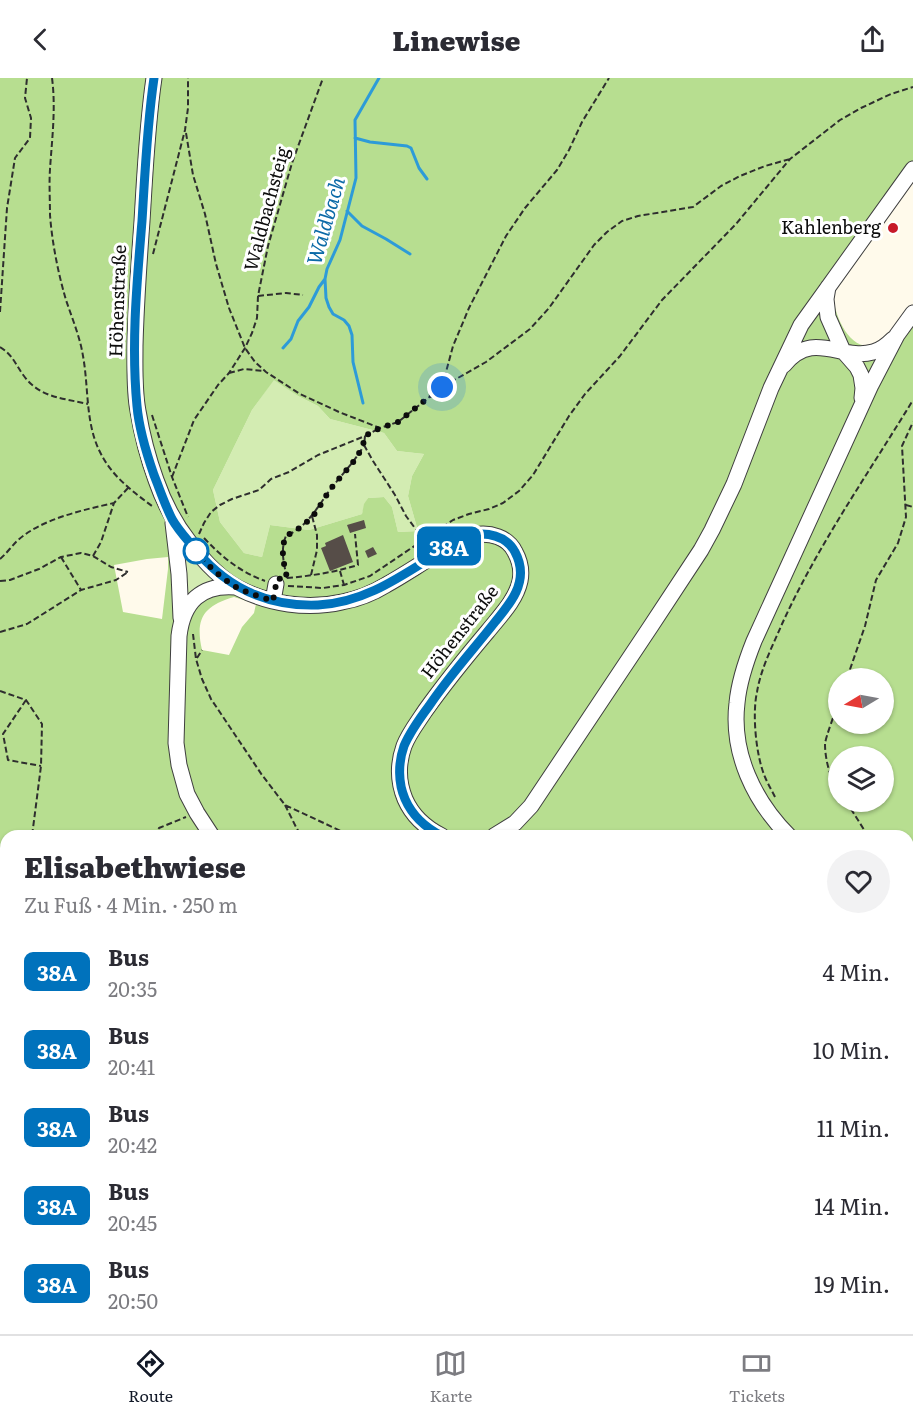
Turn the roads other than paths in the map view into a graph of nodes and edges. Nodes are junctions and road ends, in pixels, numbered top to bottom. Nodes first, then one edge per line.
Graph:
1 (154, 78) edge
2 (913, 169) edge
3 (828, 286) junction
4 (913, 313) edge
5 (897, 335) junction
6 (843, 351) junction
7 (778, 374) junction
8 (852, 426) junction
9 (173, 520) junction
10 (276, 584) road end
11 (236, 587) junction
12 (273, 601) junction
13 (187, 618) junction
14 (208, 830) edge
15 (432, 830) edge
16 (504, 830) edge
17 (784, 830) edge

1 - 9 street, Höhenstraße
2 - 3 street
3 - 6 street
3 - 7 street
4 - 5 street
5 - 6 street
5 - 8 street
6 - 7 street
6 - 8 street
7 - 16 street
8 - 17 street
9 - 11 street, Höhenstraße
9 - 13 street, Höhenstraße
10 - 12 street
11 - 12 street, Höhenstraße
11 - 13 street, Höhenstraße
12 - 15 street, Höhenstraße
13 - 14 street, Höhenstraße

